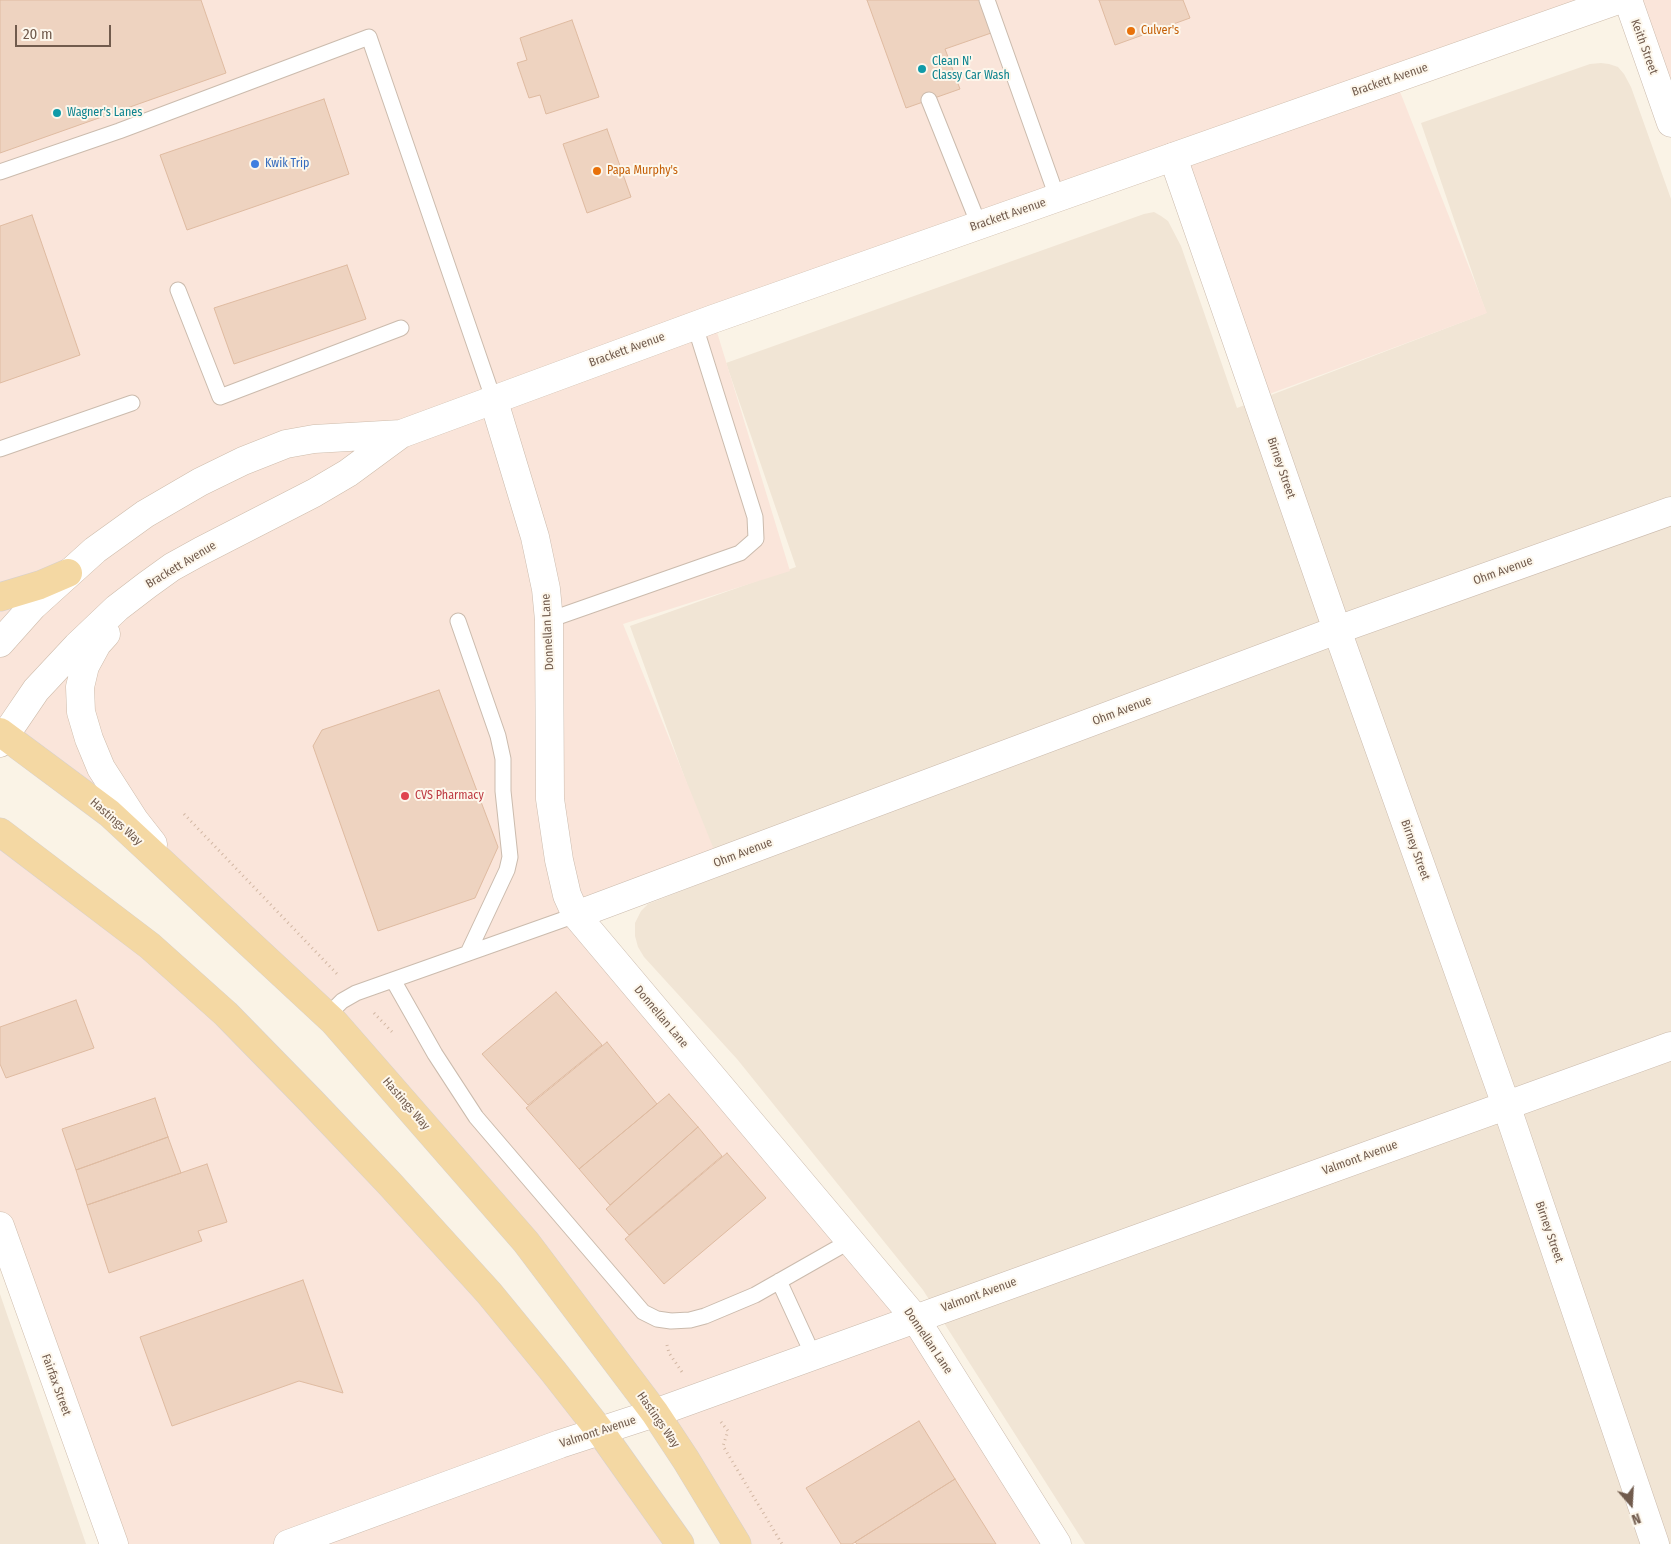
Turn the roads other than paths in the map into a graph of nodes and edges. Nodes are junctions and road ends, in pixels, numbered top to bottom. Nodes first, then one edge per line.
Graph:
1 (987, 0) edge
2 (1618, 0) edge
3 (1628, 0) edge
4 (929, 100) dead end
5 (1671, 123) edge
6 (1173, 157) junction
7 (0, 172) edge
8 (1057, 197) junction
9 (978, 225) junction
10 (178, 290) dead end
11 (695, 326) junction
12 (400, 328) dead end
13 (493, 398) junction
14 (132, 403) dead end
15 (400, 434) junction
16 (0, 449) edge
17 (1671, 511) edge
18 (172, 567) junction
19 (68, 573) junction
20 (0, 597) edge
21 (550, 620) junction
22 (458, 621) dead end
23 (1337, 630) junction
24 (0, 644) edge
25 (2, 737) edge
26 (0, 832) edge
27 (180, 879) junction
28 (576, 915) junction
29 (468, 953) junction
30 (393, 980) junction
31 (328, 1015) junction
32 (1671, 1046) edge
33 (1506, 1106) junction
34 (0, 1226) edge
35 (850, 1242) junction
36 (779, 1281) junction
37 (915, 1318) junction
38 (813, 1355) junction
39 (655, 1413) junction
40 (600, 1431) junction
41 (114, 1544) edge
42 (288, 1544) edge
43 (680, 1544) edge
44 (737, 1544) edge
45 (1057, 1544) edge
46 (1655, 1544) edge

1 - 8 lane
2 - 6 street, Brackett Avenue
3 - 5 street, Keith Street
4 - 9 lane
6 - 8 street, Brackett Avenue
6 - 23 street, Birney Street
7 - 13 lane
8 - 9 street, Brackett Avenue
9 - 11 street, Brackett Avenue
10 - 12 lane
11 - 13 street, Brackett Avenue
11 - 21 lane
13 - 15 street, Brackett Avenue
13 - 21 street, Donnellan Lane
14 - 16 lane
15 - 18 street, Brackett Avenue
15 - 19 street, Brackett Avenue
17 - 23 street, Ohm Avenue
18 - 25 street, Brackett Avenue
18 - 27 street
19 - 20 main road
19 - 24 street, Brackett Avenue
21 - 28 street, Donnellan Lane
22 - 29 lane
23 - 28 street, Ohm Avenue
23 - 33 street, Birney Street
25 - 27 main road, Hastings Way
26 - 40 main road
27 - 31 main road, Hastings Way
28 - 29 lane
28 - 35 street, Donnellan Lane
29 - 30 lane
30 - 31 lane
30 - 36 lane
31 - 39 main road, Hastings Way
32 - 33 street, Valmont Avenue
33 - 37 street, Valmont Avenue
33 - 46 street, Birney Street
34 - 41 street, Fairfax Street
35 - 36 lane
35 - 37 street, Donnellan Lane
36 - 38 lane
37 - 38 street, Valmont Avenue
37 - 45 street, Donnellan Lane
38 - 39 street, Valmont Avenue
39 - 40 street, Valmont Avenue
39 - 44 main road, Hastings Way
40 - 42 street, Valmont Avenue
40 - 43 main road

